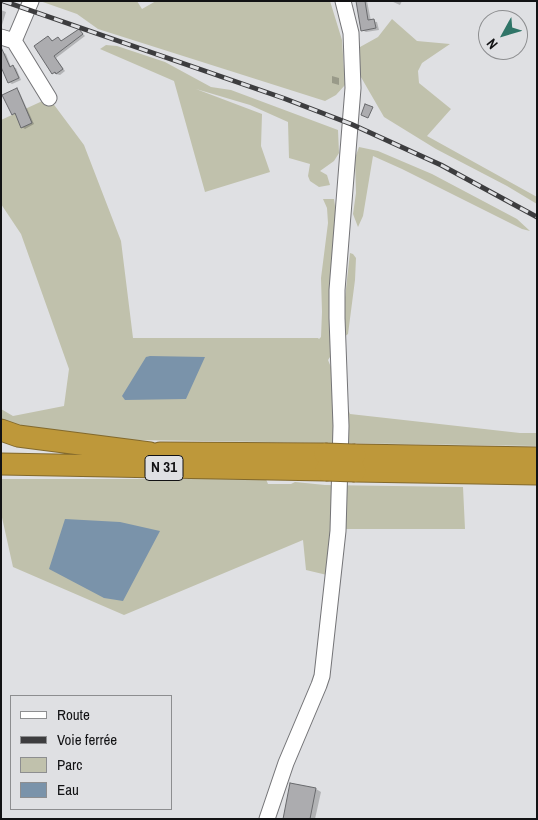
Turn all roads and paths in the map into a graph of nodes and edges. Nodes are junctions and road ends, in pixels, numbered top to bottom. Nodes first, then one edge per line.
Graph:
1 (31, 1) edge
2 (343, 1) edge
3 (8, 39) edge
4 (49, 98) dead end
5 (1, 430) edge
6 (1, 450) edge
7 (150, 453) junction
8 (537, 458) edge
9 (326, 462) junction
10 (355, 463) junction
11 (1, 464) edge
12 (537, 474) edge
13 (267, 819) edge

1 - 3 street
2 - 13 street
3 - 4 street
5 - 7 highway
6 - 7 highway, N 31
7 - 9 highway, N 31
8 - 10 highway, N 31
9 - 10 highway, N 31, bridge
9 - 11 highway, N 31
10 - 12 highway, N 31

